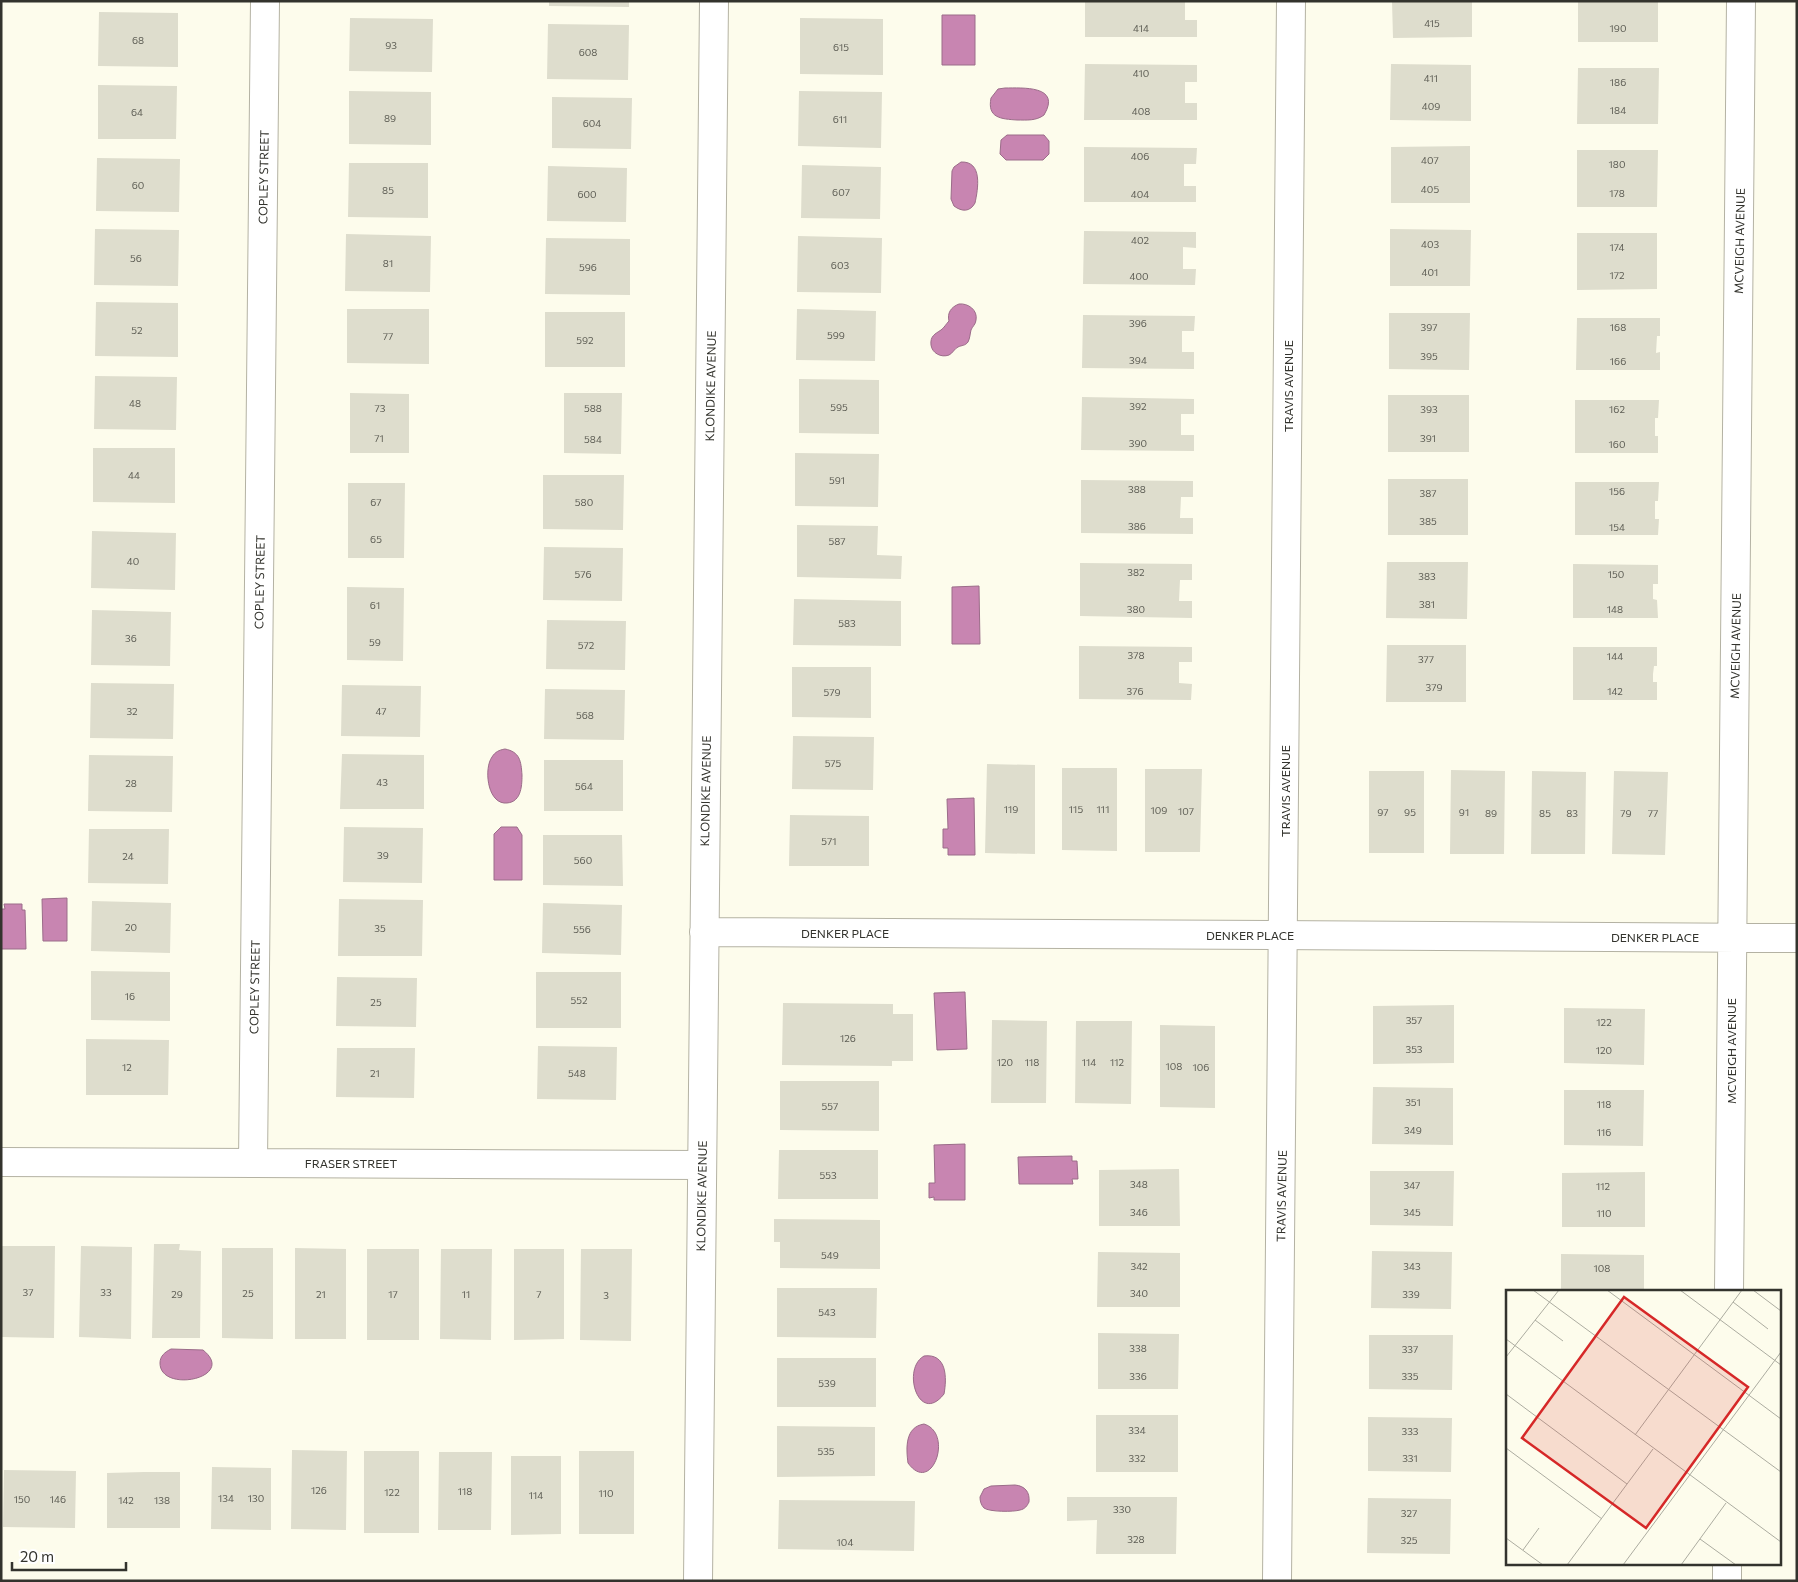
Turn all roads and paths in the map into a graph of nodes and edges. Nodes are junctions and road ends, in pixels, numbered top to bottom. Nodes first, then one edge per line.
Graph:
1 (265, 1) edge
2 (714, 1) edge
3 (1291, 1) edge
4 (1741, 1) edge
5 (704, 932) junction
6 (1284, 935) junction
7 (1732, 937) junction
8 (1797, 938) edge
9 (1, 1162) edge
10 (253, 1163) junction
11 (702, 1165) junction
12 (1729, 1290) edge
13 (1727, 1564) edge
14 (698, 1581) edge
15 (1277, 1581) edge
16 (1726, 1581) edge

1 - 10 street, COPLEY STREET
2 - 5 street, KLONDIKE AVENUE
3 - 6 street, TRAVIS AVENUE
4 - 7 street, MCVEIGH AVENUE
5 - 6 street, DENKER PLACE
5 - 11 street, KLONDIKE AVENUE
6 - 7 street, DENKER PLACE
6 - 15 street, TRAVIS AVENUE
7 - 8 street, DENKER PLACE
7 - 12 street, MCVEIGH AVENUE
9 - 10 street, FRASER STREET
10 - 11 street, FRASER STREET
11 - 14 street, KLONDIKE AVENUE
13 - 16 street

